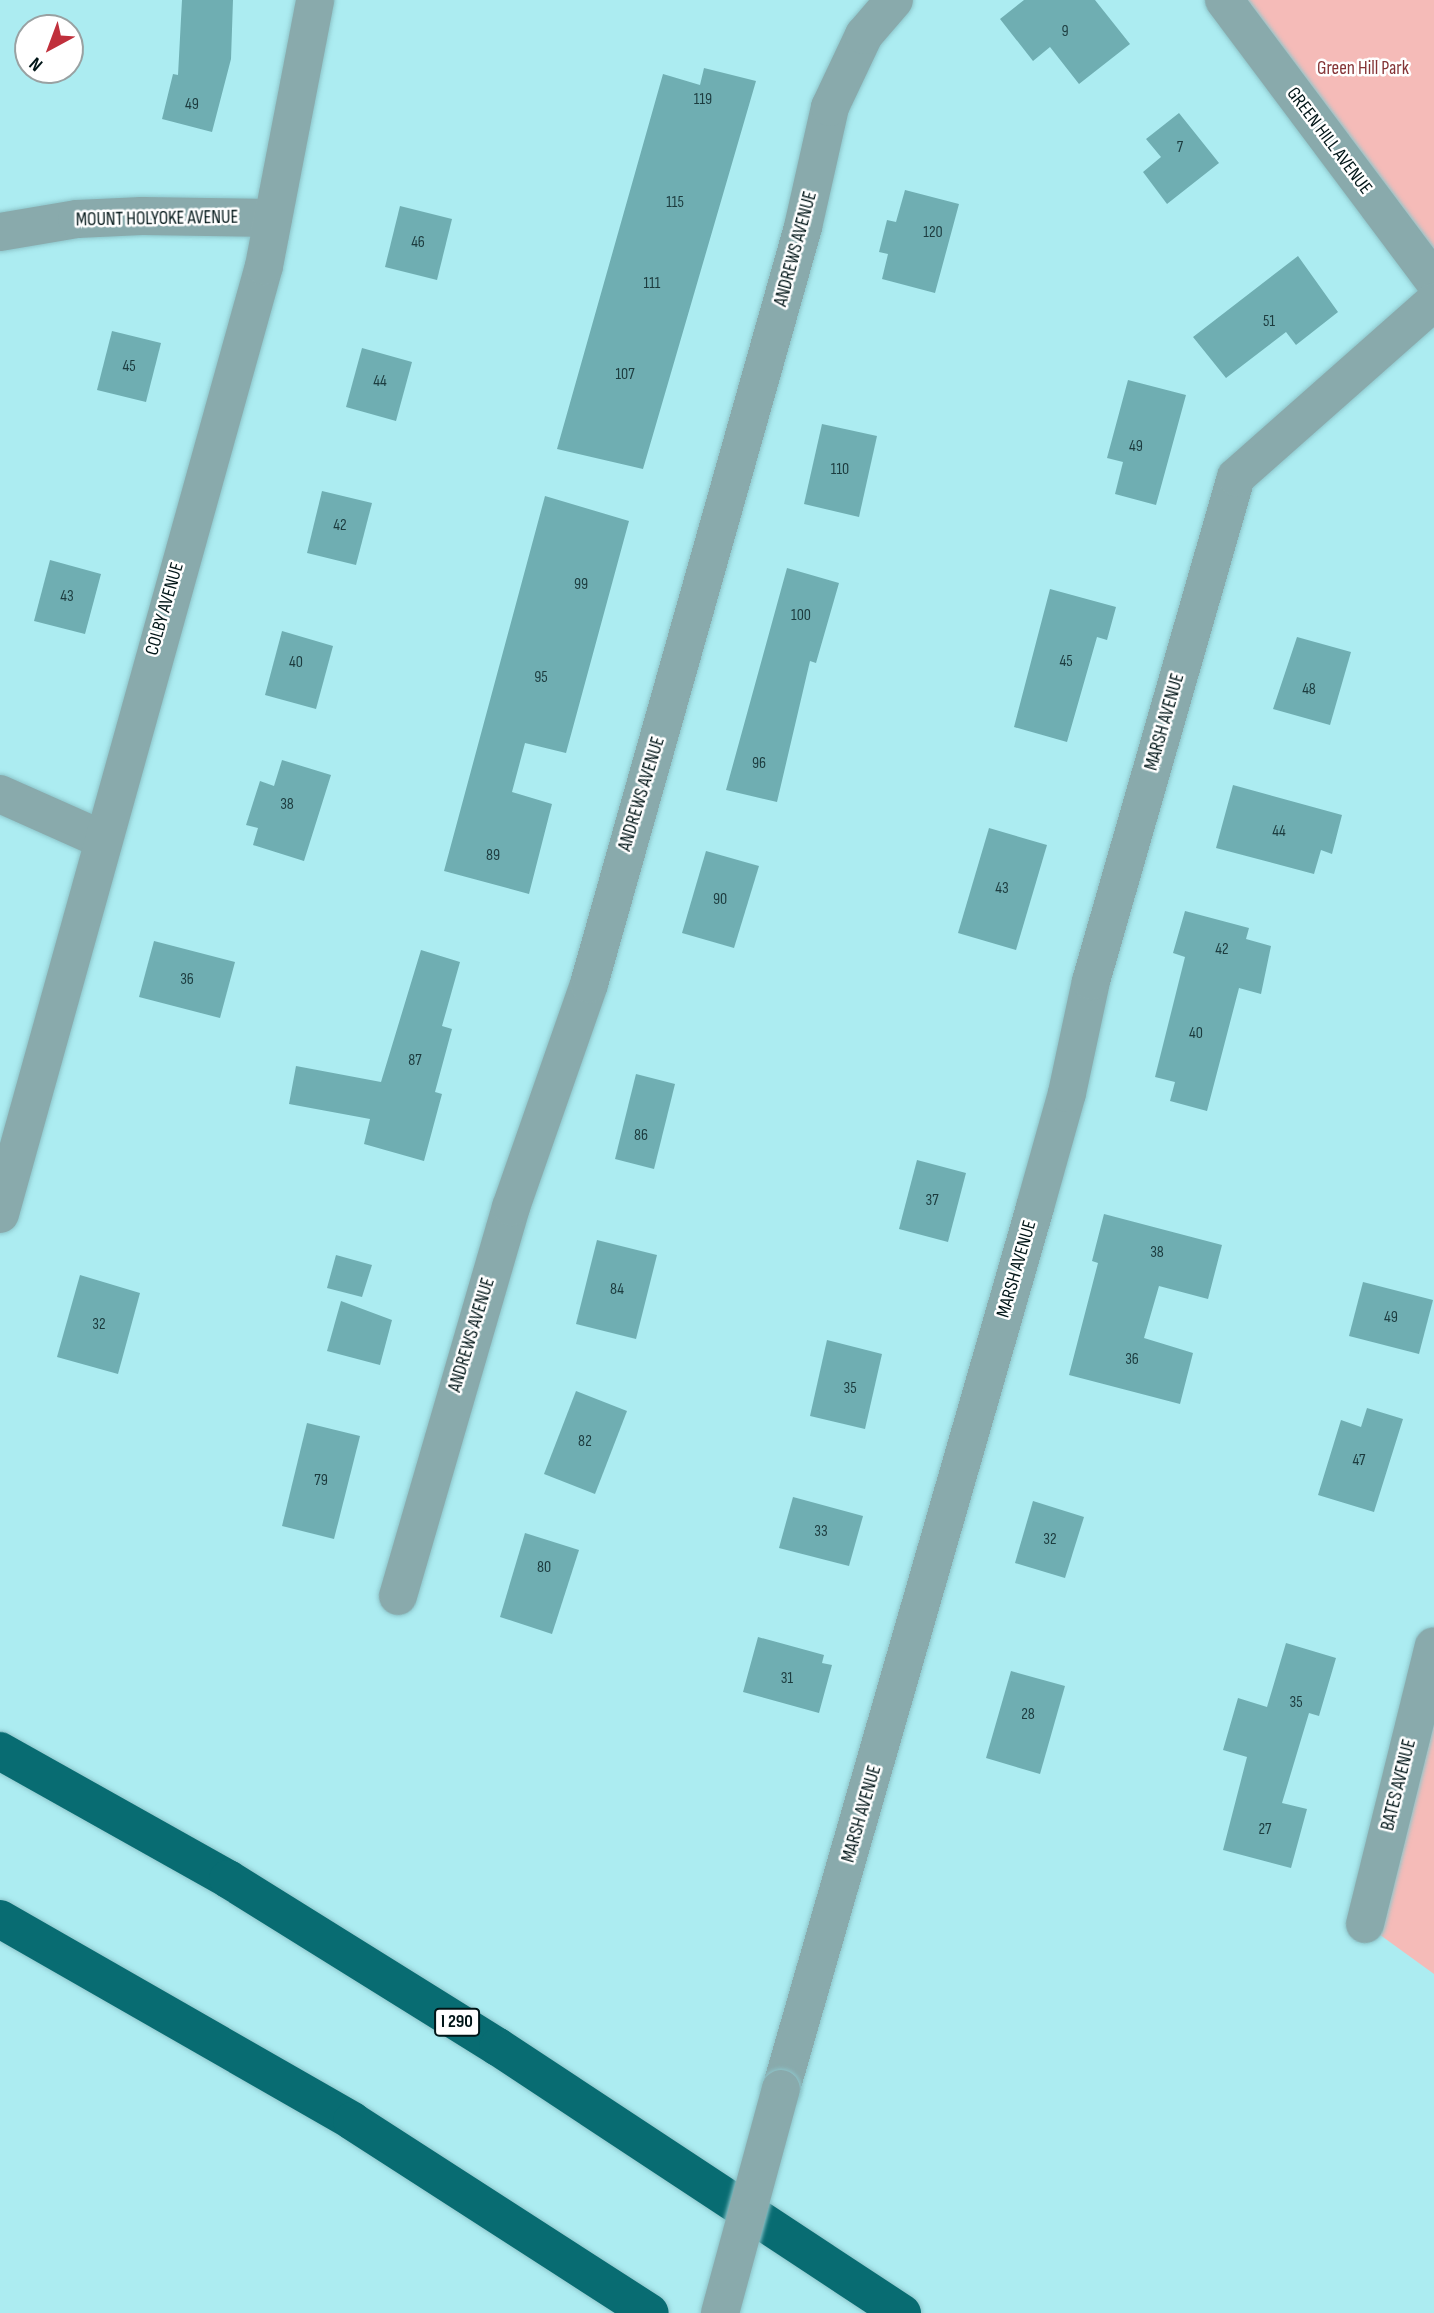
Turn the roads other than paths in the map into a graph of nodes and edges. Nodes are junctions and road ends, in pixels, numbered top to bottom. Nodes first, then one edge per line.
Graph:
1 (314, 0) edge
2 (894, 0) edge
3 (1224, 0) edge
4 (273, 218) junction
5 (0, 232) edge
6 (1434, 282) edge
7 (1434, 302) edge
8 (0, 794) edge
9 (101, 839) junction
10 (0, 1214) edge
11 (398, 1596) dead end
12 (1434, 1646) edge
13 (0, 1751) edge
14 (0, 1919) edge
15 (1365, 1924) dead end
16 (649, 2313) edge
17 (720, 2313) edge
18 (902, 2313) edge

1 - 4 street, COLBY AVENUE
2 - 11 street, ANDREWS AVENUE
3 - 6 street, GREEN HILL AVENUE
4 - 5 street, MOUNT HOLYOKE AVENUE
4 - 9 street, COLBY AVENUE
7 - 17 street, MARSH AVENUE, bridge
8 - 9 street
9 - 10 street, COLBY AVENUE
12 - 15 street, BATES AVENUE
13 - 18 highway, I 290
14 - 16 highway

